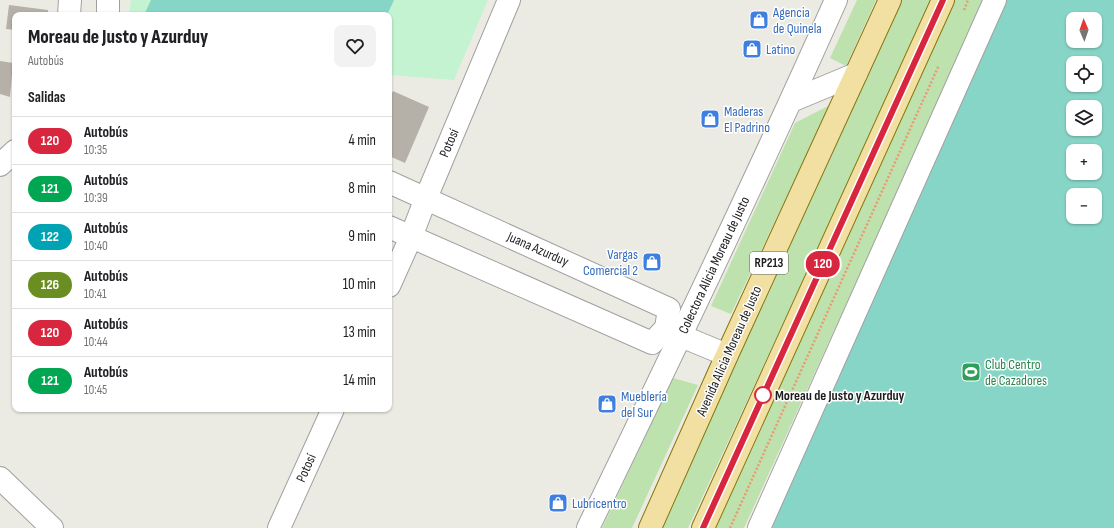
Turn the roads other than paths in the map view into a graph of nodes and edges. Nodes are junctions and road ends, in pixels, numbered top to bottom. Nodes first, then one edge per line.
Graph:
1 (70, 0) edge
2 (108, 0) edge
3 (509, 0) edge
4 (836, 0) edge
5 (890, 0) edge
6 (942, 0) edge
7 (995, 0) edge
8 (69, 12) edge
9 (108, 12) edge
10 (856, 74) junction
11 (791, 101) junction
12 (12, 154) edge
13 (0, 165) edge
14 (392, 183) edge
15 (426, 198) junction
16 (392, 228) edge
17 (411, 237) junction
18 (392, 279) edge
19 (673, 332) junction
20 (727, 355) junction
21 (332, 412) edge
22 (0, 478) edge
23 (52, 528) edge
24 (279, 528) edge
25 (588, 528) edge
26 (650, 528) edge
27 (703, 528) edge
28 (759, 528) edge

1 - 8 street
2 - 9 street
3 - 15 street, Potosí
4 - 11 street, Colectora Alicia Moreau de Justo
5 - 10 main road, Avenida Alicia Moreau de Justo / RP213
6 - 27 main road
7 - 28 street
10 - 11 street
10 - 20 main road, Avenida Alicia Moreau de Justo / RP213
11 - 19 street, Colectora Alicia Moreau de Justo
12 - 13 street
14 - 15 street, Juana Azurduy
15 - 17 street, Potosí
15 - 19 street, Juana Azurduy
16 - 17 street
17 - 18 street, Potosí
17 - 19 street
19 - 20 street
19 - 25 street, Colectora Alicia Moreau de Justo
20 - 26 main road, Avenida Alicia Moreau de Justo / RP213
21 - 24 street, Potosí
22 - 23 street

